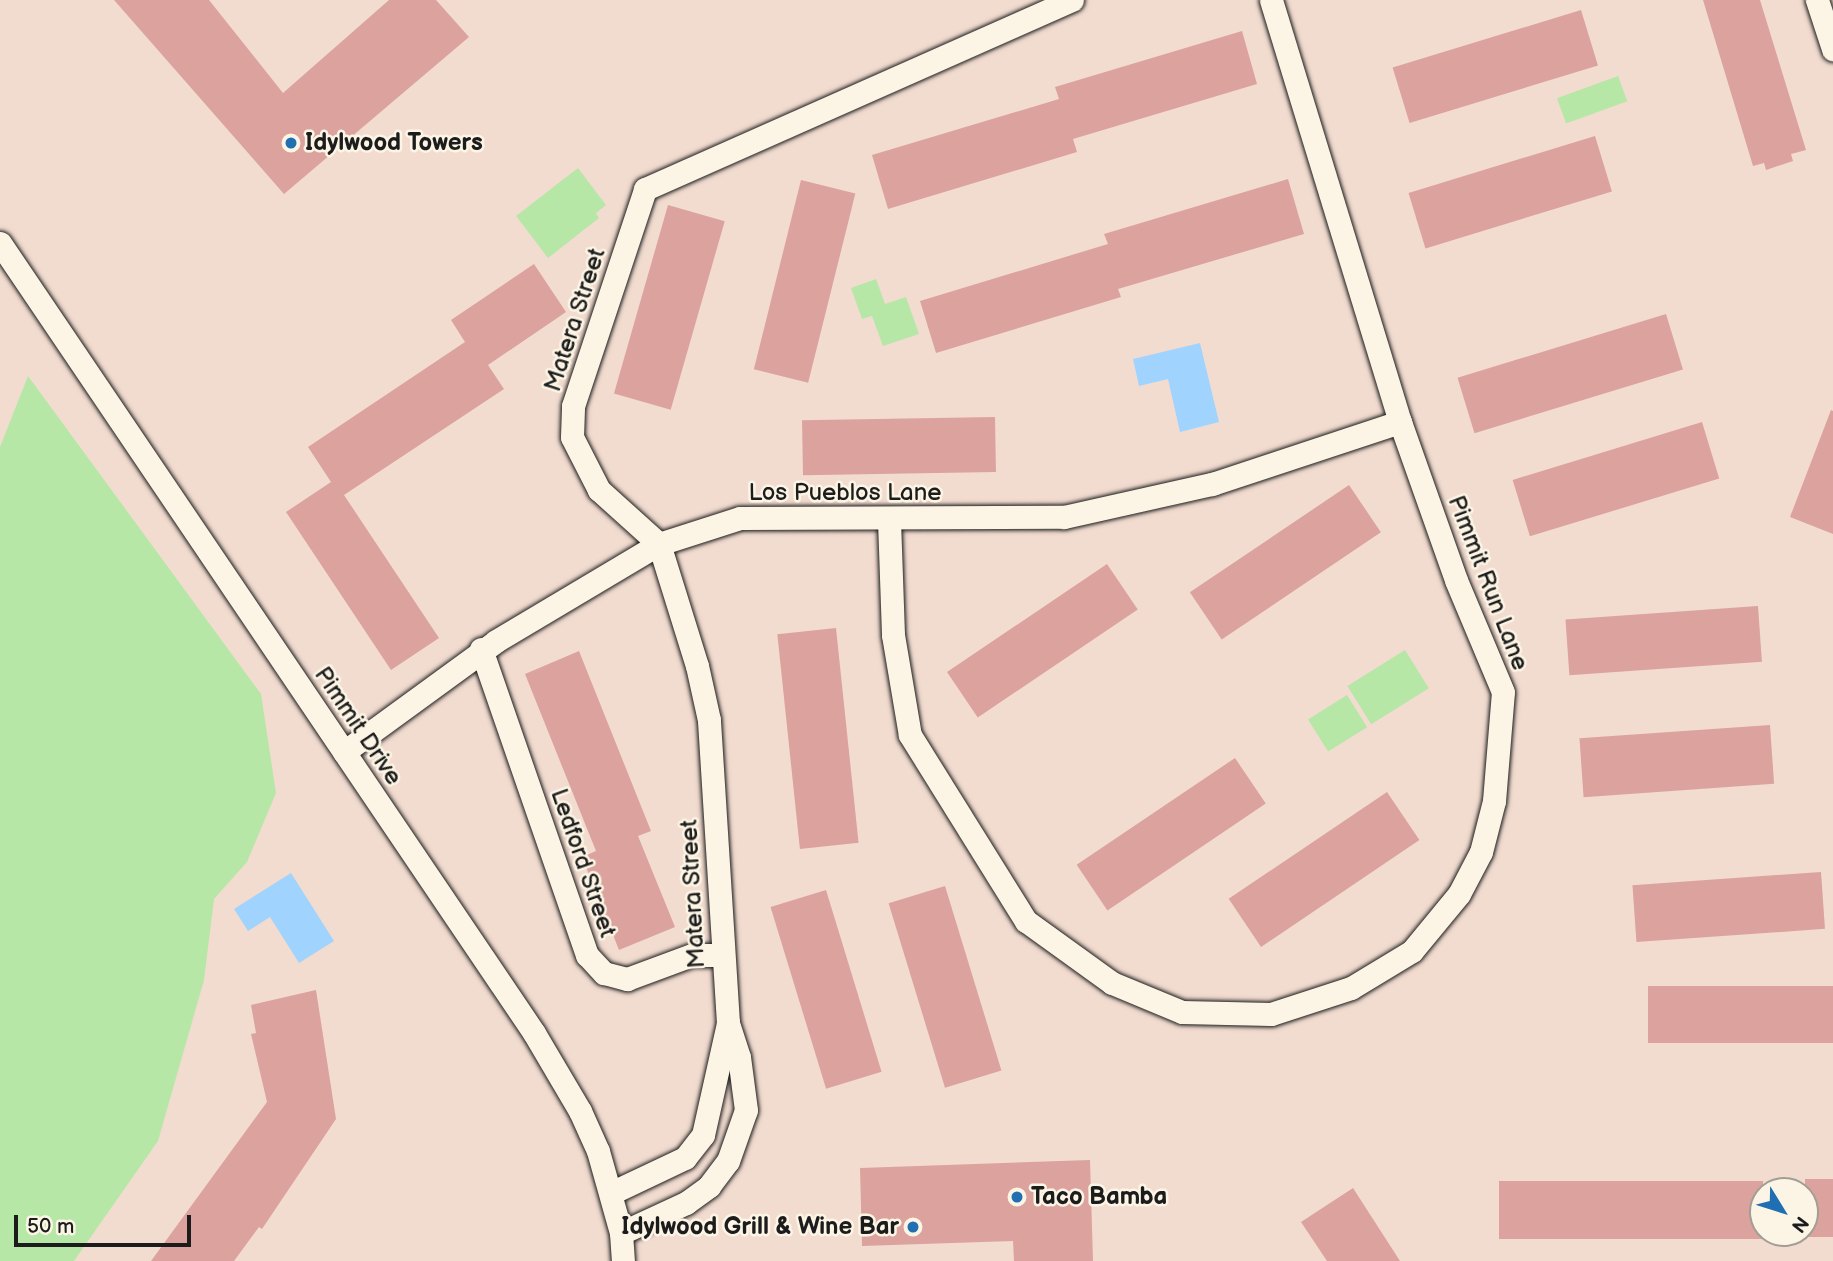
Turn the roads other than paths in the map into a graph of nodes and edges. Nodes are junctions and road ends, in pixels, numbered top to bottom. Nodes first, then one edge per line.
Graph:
1 (1072, 0) edge
2 (1271, 0) edge
3 (1817, 0) edge
4 (1833, 49) edge
5 (0, 243) edge
6 (1400, 422) junction
7 (889, 520) junction
8 (659, 544) junction
9 (481, 649) junction
10 (344, 752) junction
11 (721, 955) junction
12 (727, 1023) junction
13 (611, 1193) junction
14 (621, 1233) junction
15 (623, 1261) edge

1 - 8 street, Matera Street
2 - 6 street, Pimmit Run Lane
3 - 4 street
5 - 10 street, Pimmit Drive
6 - 7 street, Los Pueblos Lane
6 - 7 street, Pimmit Run Lane
7 - 8 street, Los Pueblos Lane
8 - 9 street, Los Pueblos Lane
8 - 11 street, Matera Street
9 - 10 street, Los Pueblos Lane
9 - 11 street, Ledford Street
10 - 13 street, Pimmit Drive
11 - 12 street, Matera Street
12 - 13 street, Matera Street
12 - 14 street, Matera Street
13 - 14 street, Pimmit Drive
14 - 15 street, Pimmit Drive

